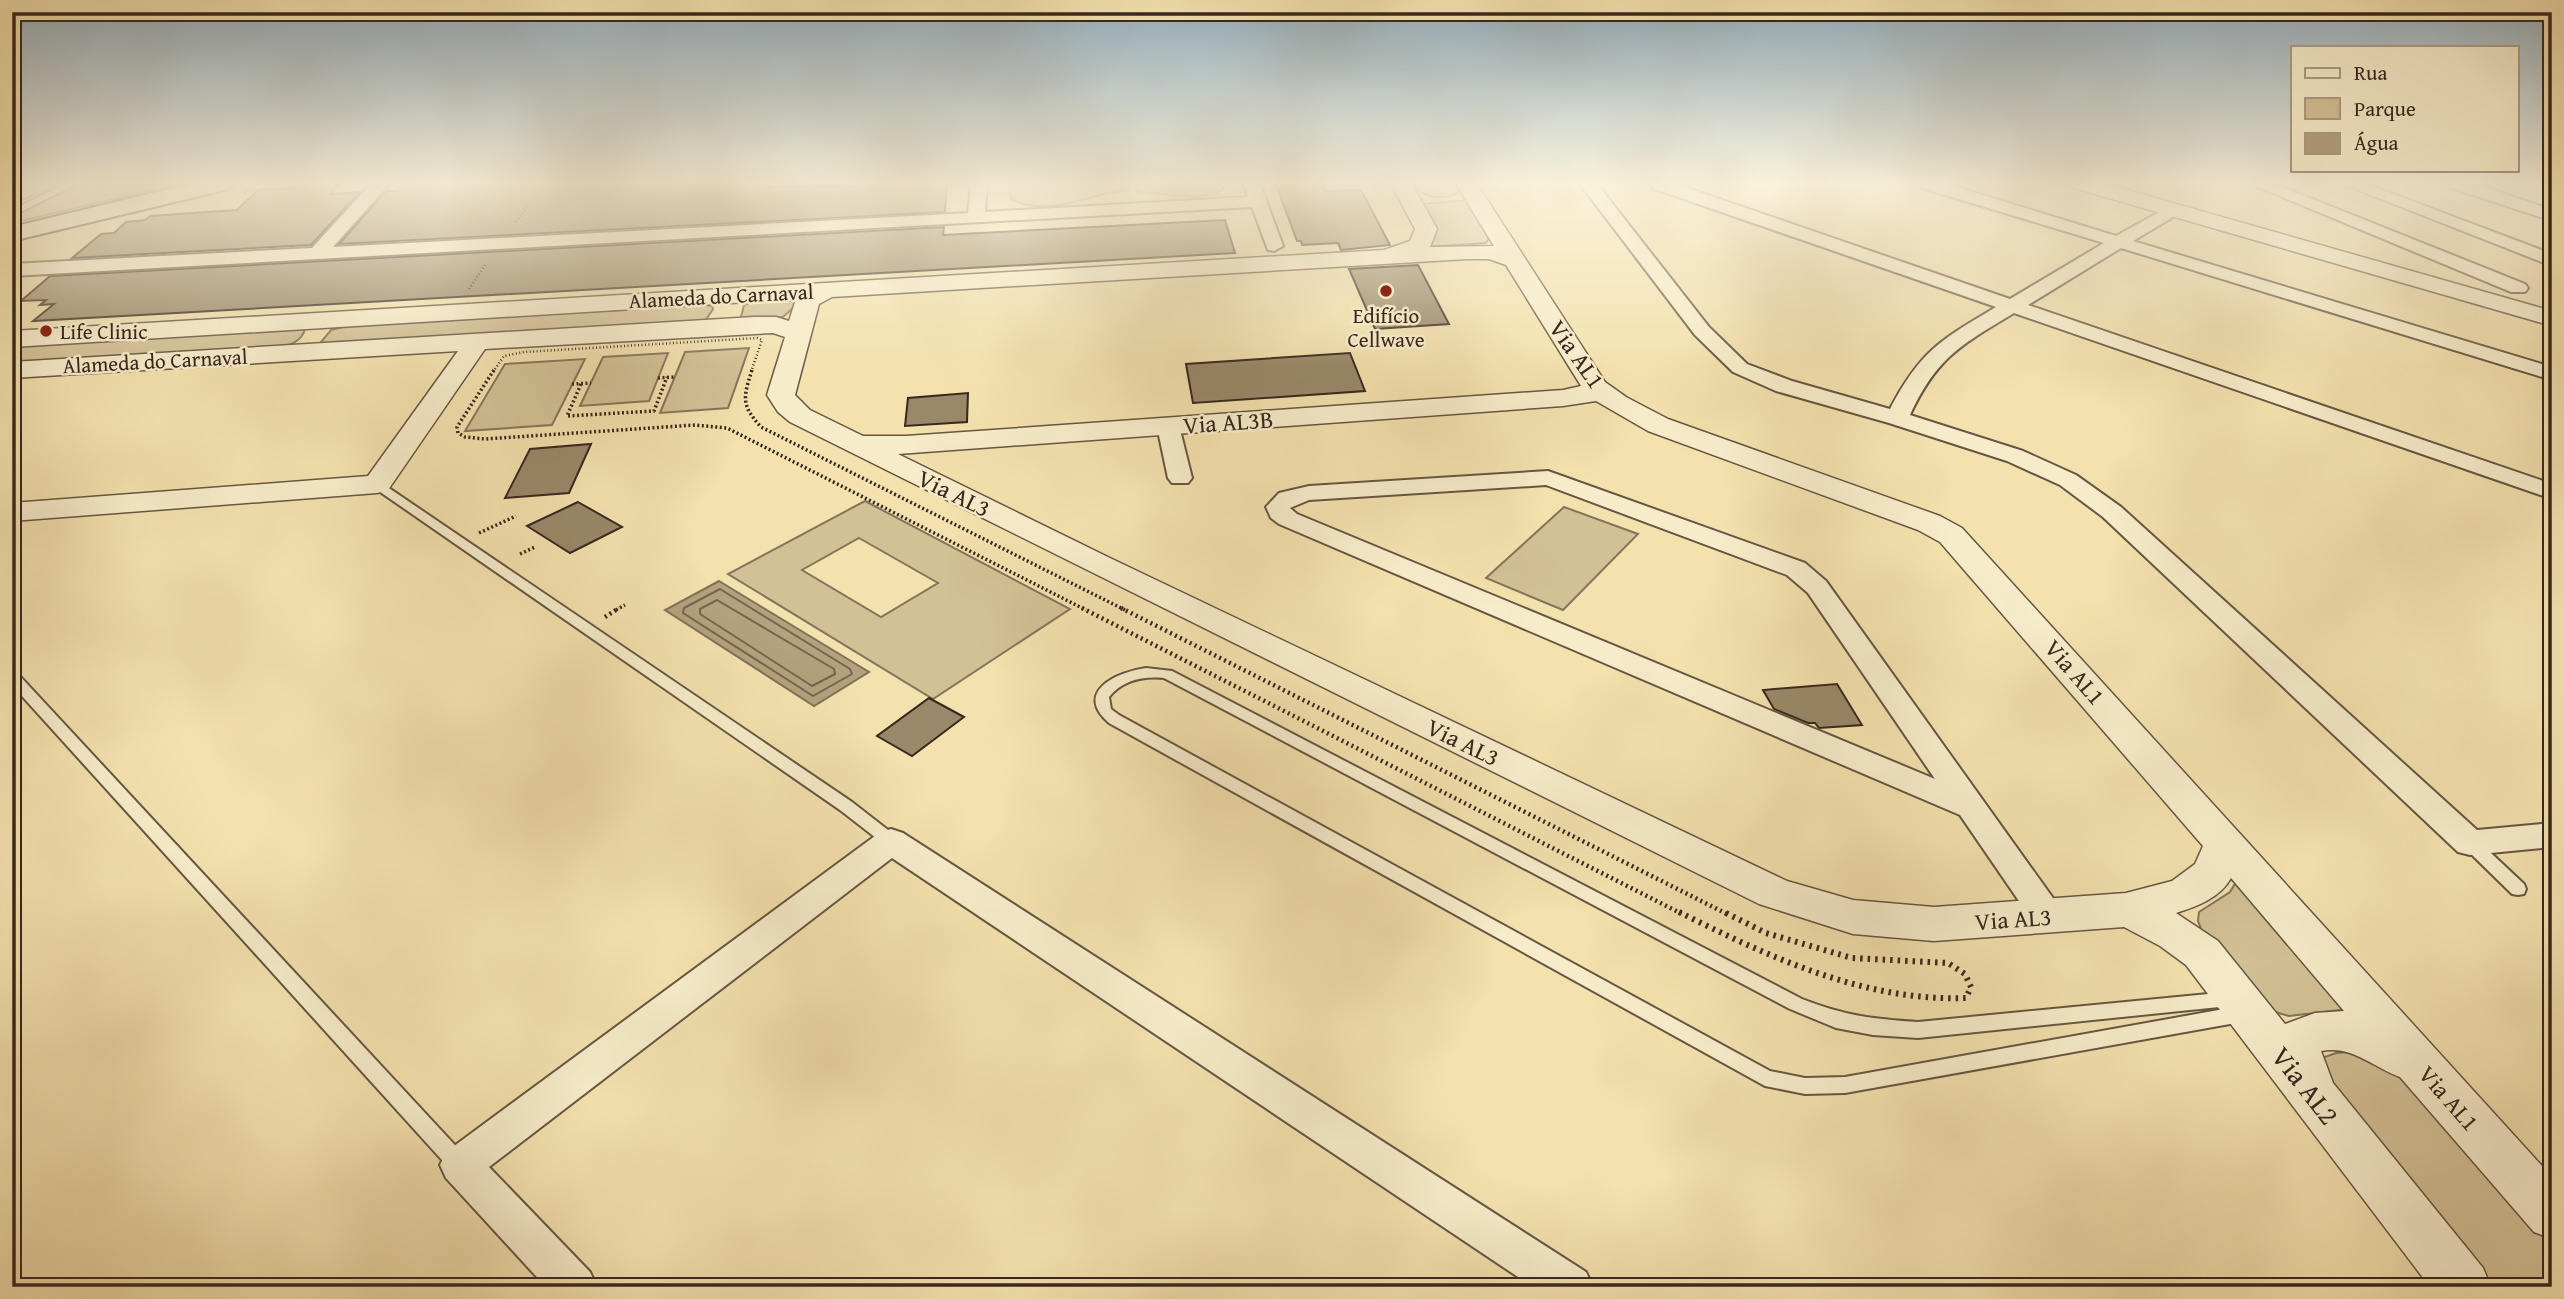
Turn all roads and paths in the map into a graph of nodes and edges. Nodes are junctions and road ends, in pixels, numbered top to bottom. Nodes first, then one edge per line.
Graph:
1 (326, 245) edge
2 (506, 245) edge
3 (1420, 245) edge
4 (1500, 245) edge
5 (1635, 245) edge
6 (1830, 245) edge
7 (2115, 245) edge
8 (2123, 245) edge
9 (2290, 245) edge
10 (2447, 245) edge
11 (2477, 245) edge
12 (316, 255) junction
13 (1374, 258) junction
14 (1514, 260) junction
15 (487, 262) dead end
16 (12, 270) edge
17 (2538, 274) edge
18 (832, 290) junction
19 (468, 291) dead end
20 (711, 297) junction
21 (2496, 303) junction
22 (2008, 307) junction
23 (2552, 319) edge
24 (312, 321) junction
25 (706, 328) junction
26 (799, 334) junction
27 (12, 339) edge
28 (477, 342) junction
29 (288, 353) junction
30 (12, 370) edge
31 (2552, 374) edge
32 (667, 377) junction
33 (674, 377) dead end
34 (658, 378) dead end
35 (592, 383) dead end
36 (572, 384) dead end
37 (581, 384) dead end
38 (1595, 387) junction
39 (1897, 418) junction
40 (1168, 426) junction
41 (857, 445) junction
42 (1180, 478) dead end
43 (377, 484) junction
44 (2552, 492) edge
45 (12, 512) edge
46 (516, 516) dead end
47 (476, 534) dead end
48 (536, 547) dead end
49 (520, 554) dead end
50 (625, 605) dead end
51 (603, 618) dead end
52 (12, 676) edge
53 (1971, 807) junction
54 (2552, 835) edge
55 (891, 841) junction
56 (2225, 842) junction
57 (2470, 843) junction
58 (2518, 889) dead end
59 (2126, 910) junction
60 (2048, 917) junction
61 (1766, 933) joint
62 (2243, 1005) junction
63 (2428, 1074) junction
64 (2315, 1096) junction
65 (460, 1165) junction
66 (2552, 1214) edge
67 (575, 1287) edge
68 (1571, 1287) edge
69 (2464, 1287) edge

1 - 12 street
2 - 12 street
3 - 13 street
4 - 14 street, Via AL1
5 - 39 street
6 - 22 street
7 - 22 street
8 - 31 street
9 - 21 street
10 - 17 street
11 - 17 street
12 - 16 street
13 - 14 street
13 - 18 street
14 - 38 street, Via AL1
15 - 19 path
17 - 21 street
18 - 20 street, Alameda do Carnaval
18 - 26 street, Alameda do Carnaval
20 - 24 street, Alameda do Carnaval
20 - 25 street
21 - 23 street
22 - 39 street
22 - 44 street
24 - 27 street, Alameda do Carnaval
24 - 29 street
25 - 26 street, Alameda do Carnaval
25 - 28 street, Alameda do Carnaval
26 - 41 street, Via AL3
28 - 29 street, Alameda do Carnaval
28 - 43 street
29 - 30 street, Alameda do Carnaval
32 - 33 path
32 - 34 path
32 - 37 path
35 - 36 path
38 - 40 street, Via AL3B
38 - 56 street, Via AL1
39 - 57 street
40 - 41 street, Via AL3B
40 - 42 street
41 - 60 street, Via AL3
43 - 45 street
43 - 55 lane
46 - 47 path
48 - 49 path
50 - 51 path
52 - 65 lane
53 - 53 street
53 - 60 street
54 - 57 street
55 - 65 street
55 - 68 street
56 - 59 street, Via AL3
56 - 63 street, Via AL1
57 - 58 lane
59 - 60 street, Via AL3
59 - 62 street, Via AL2
61 - 61 path
62 - 62 lane
62 - 64 street, Via AL2
63 - 64 street
63 - 66 street, Via AL1
64 - 69 street, Via AL2
65 - 67 street

